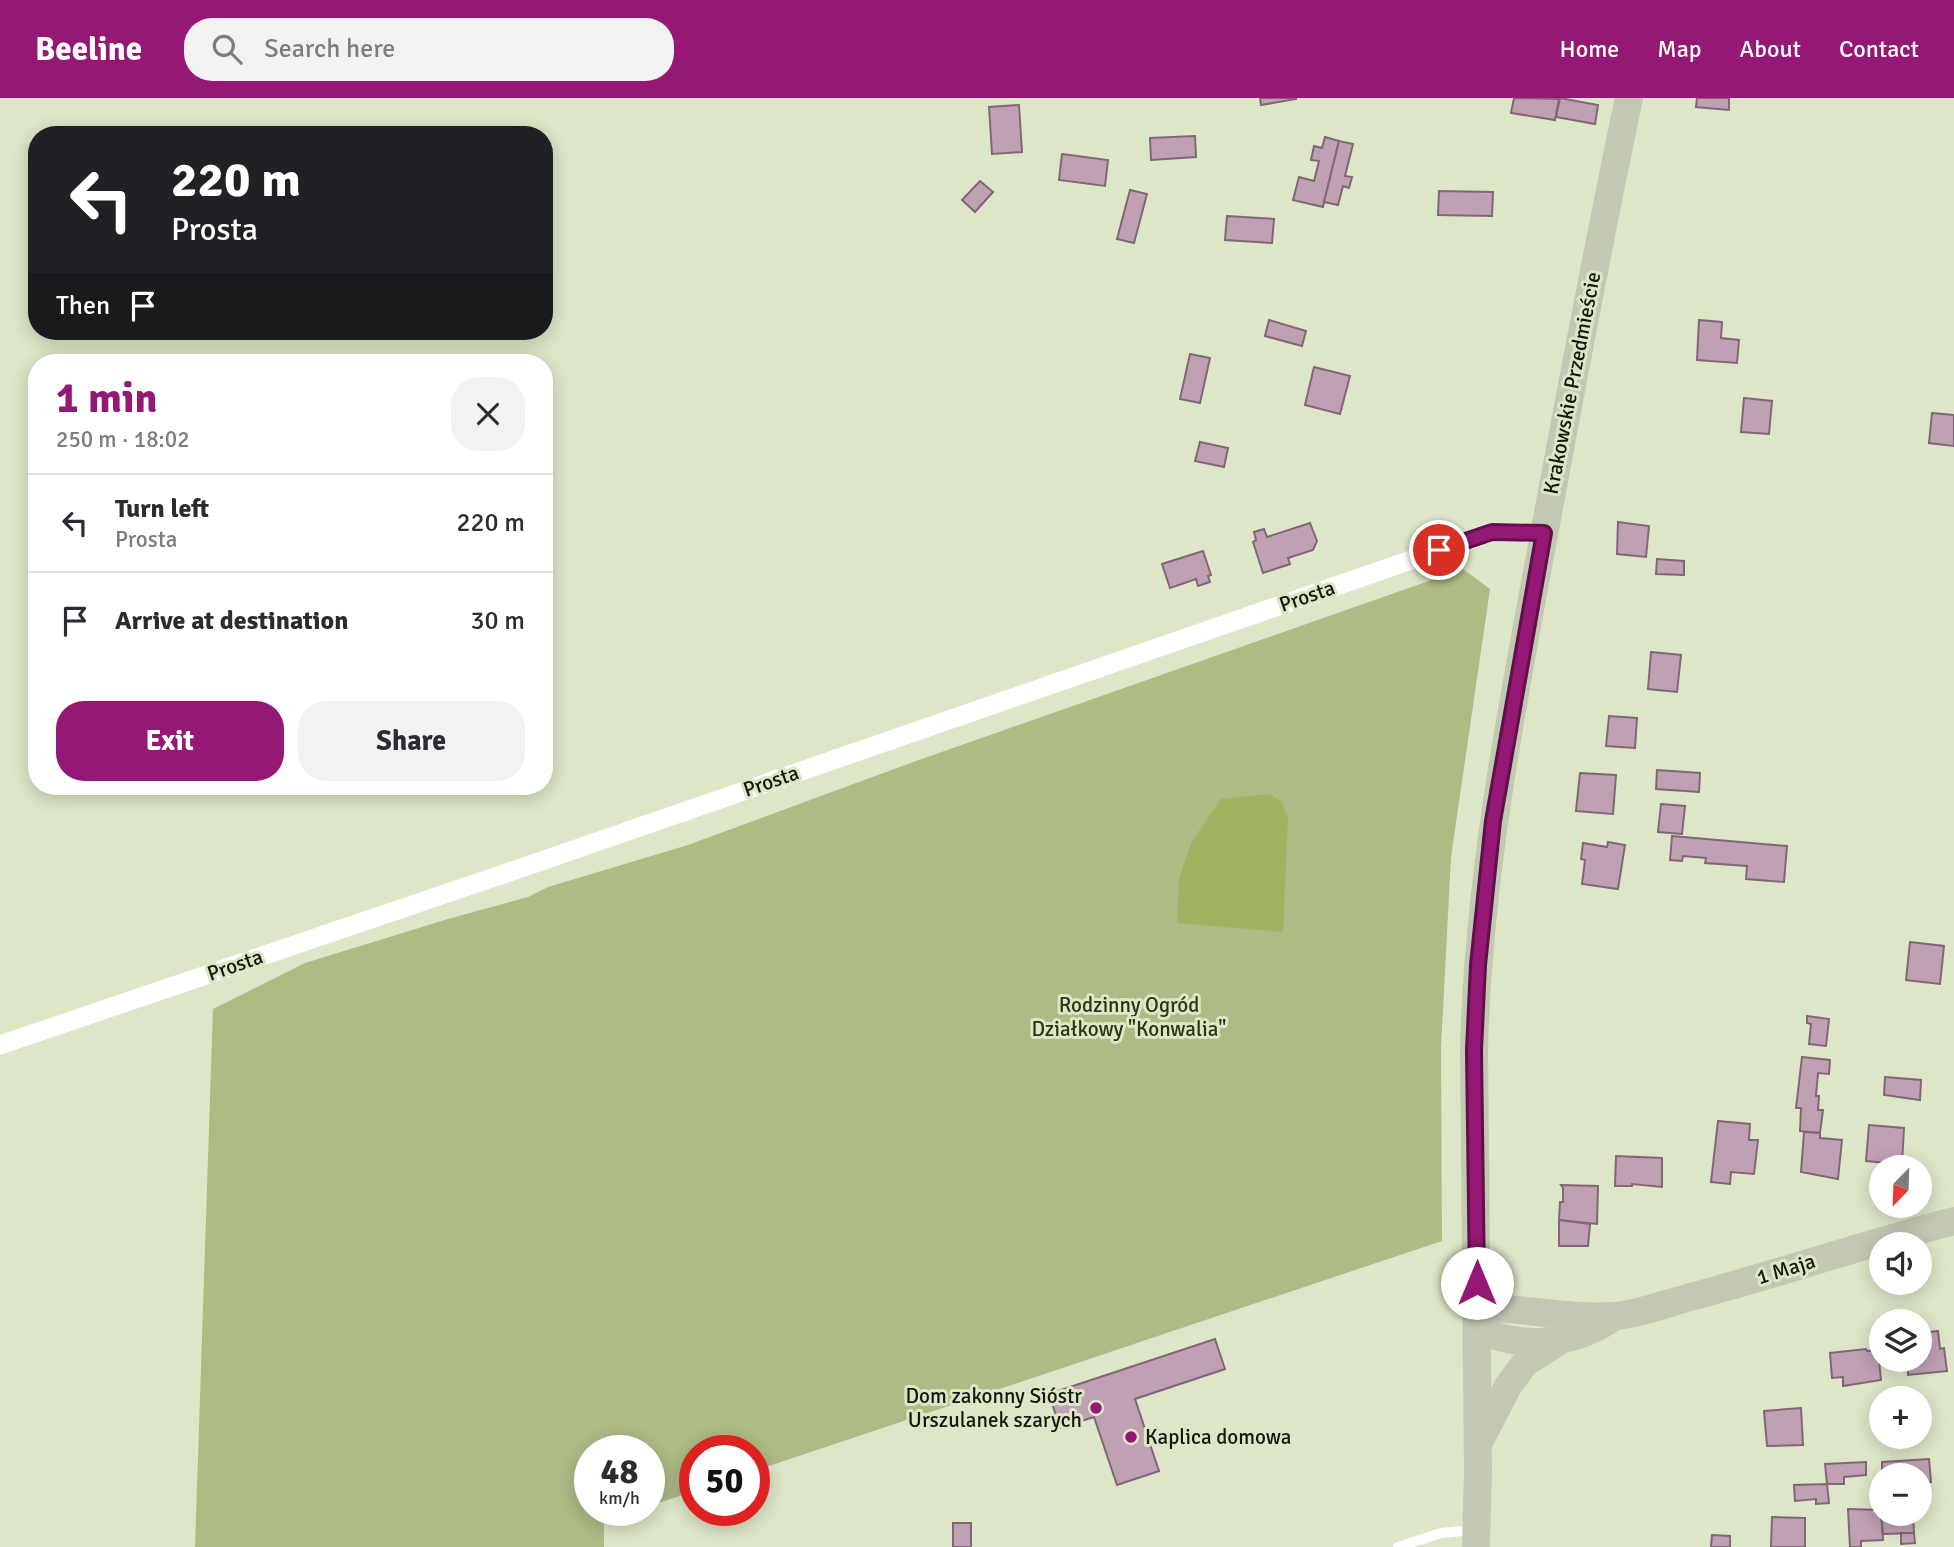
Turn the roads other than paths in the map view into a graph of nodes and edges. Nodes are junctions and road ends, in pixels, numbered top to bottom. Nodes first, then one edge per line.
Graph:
1 (1629, 98) edge
2 (1544, 533) junction
3 (0, 1045) edge
4 (1954, 1221) edge
5 (1617, 1316) junction
6 (1477, 1318) junction
7 (1563, 1339) junction
8 (1477, 1447) junction
9 (1476, 1539) edge
10 (1398, 1547) edge

1 - 2 main road, Krakowskie Przedmieście
2 - 3 street, Prosta
2 - 6 main road, Krakowskie Przedmieście
4 - 5 main road, 1 Maja
5 - 6 main road, 1 Maja
5 - 7 main road, 1 Maja
6 - 7 main road, 1 Maja
6 - 8 main road, Krakowskie Przedmieście
7 - 8 main road, 1 Maja
8 - 9 main road, Krakowskie Przedmieście
9 - 10 lane

